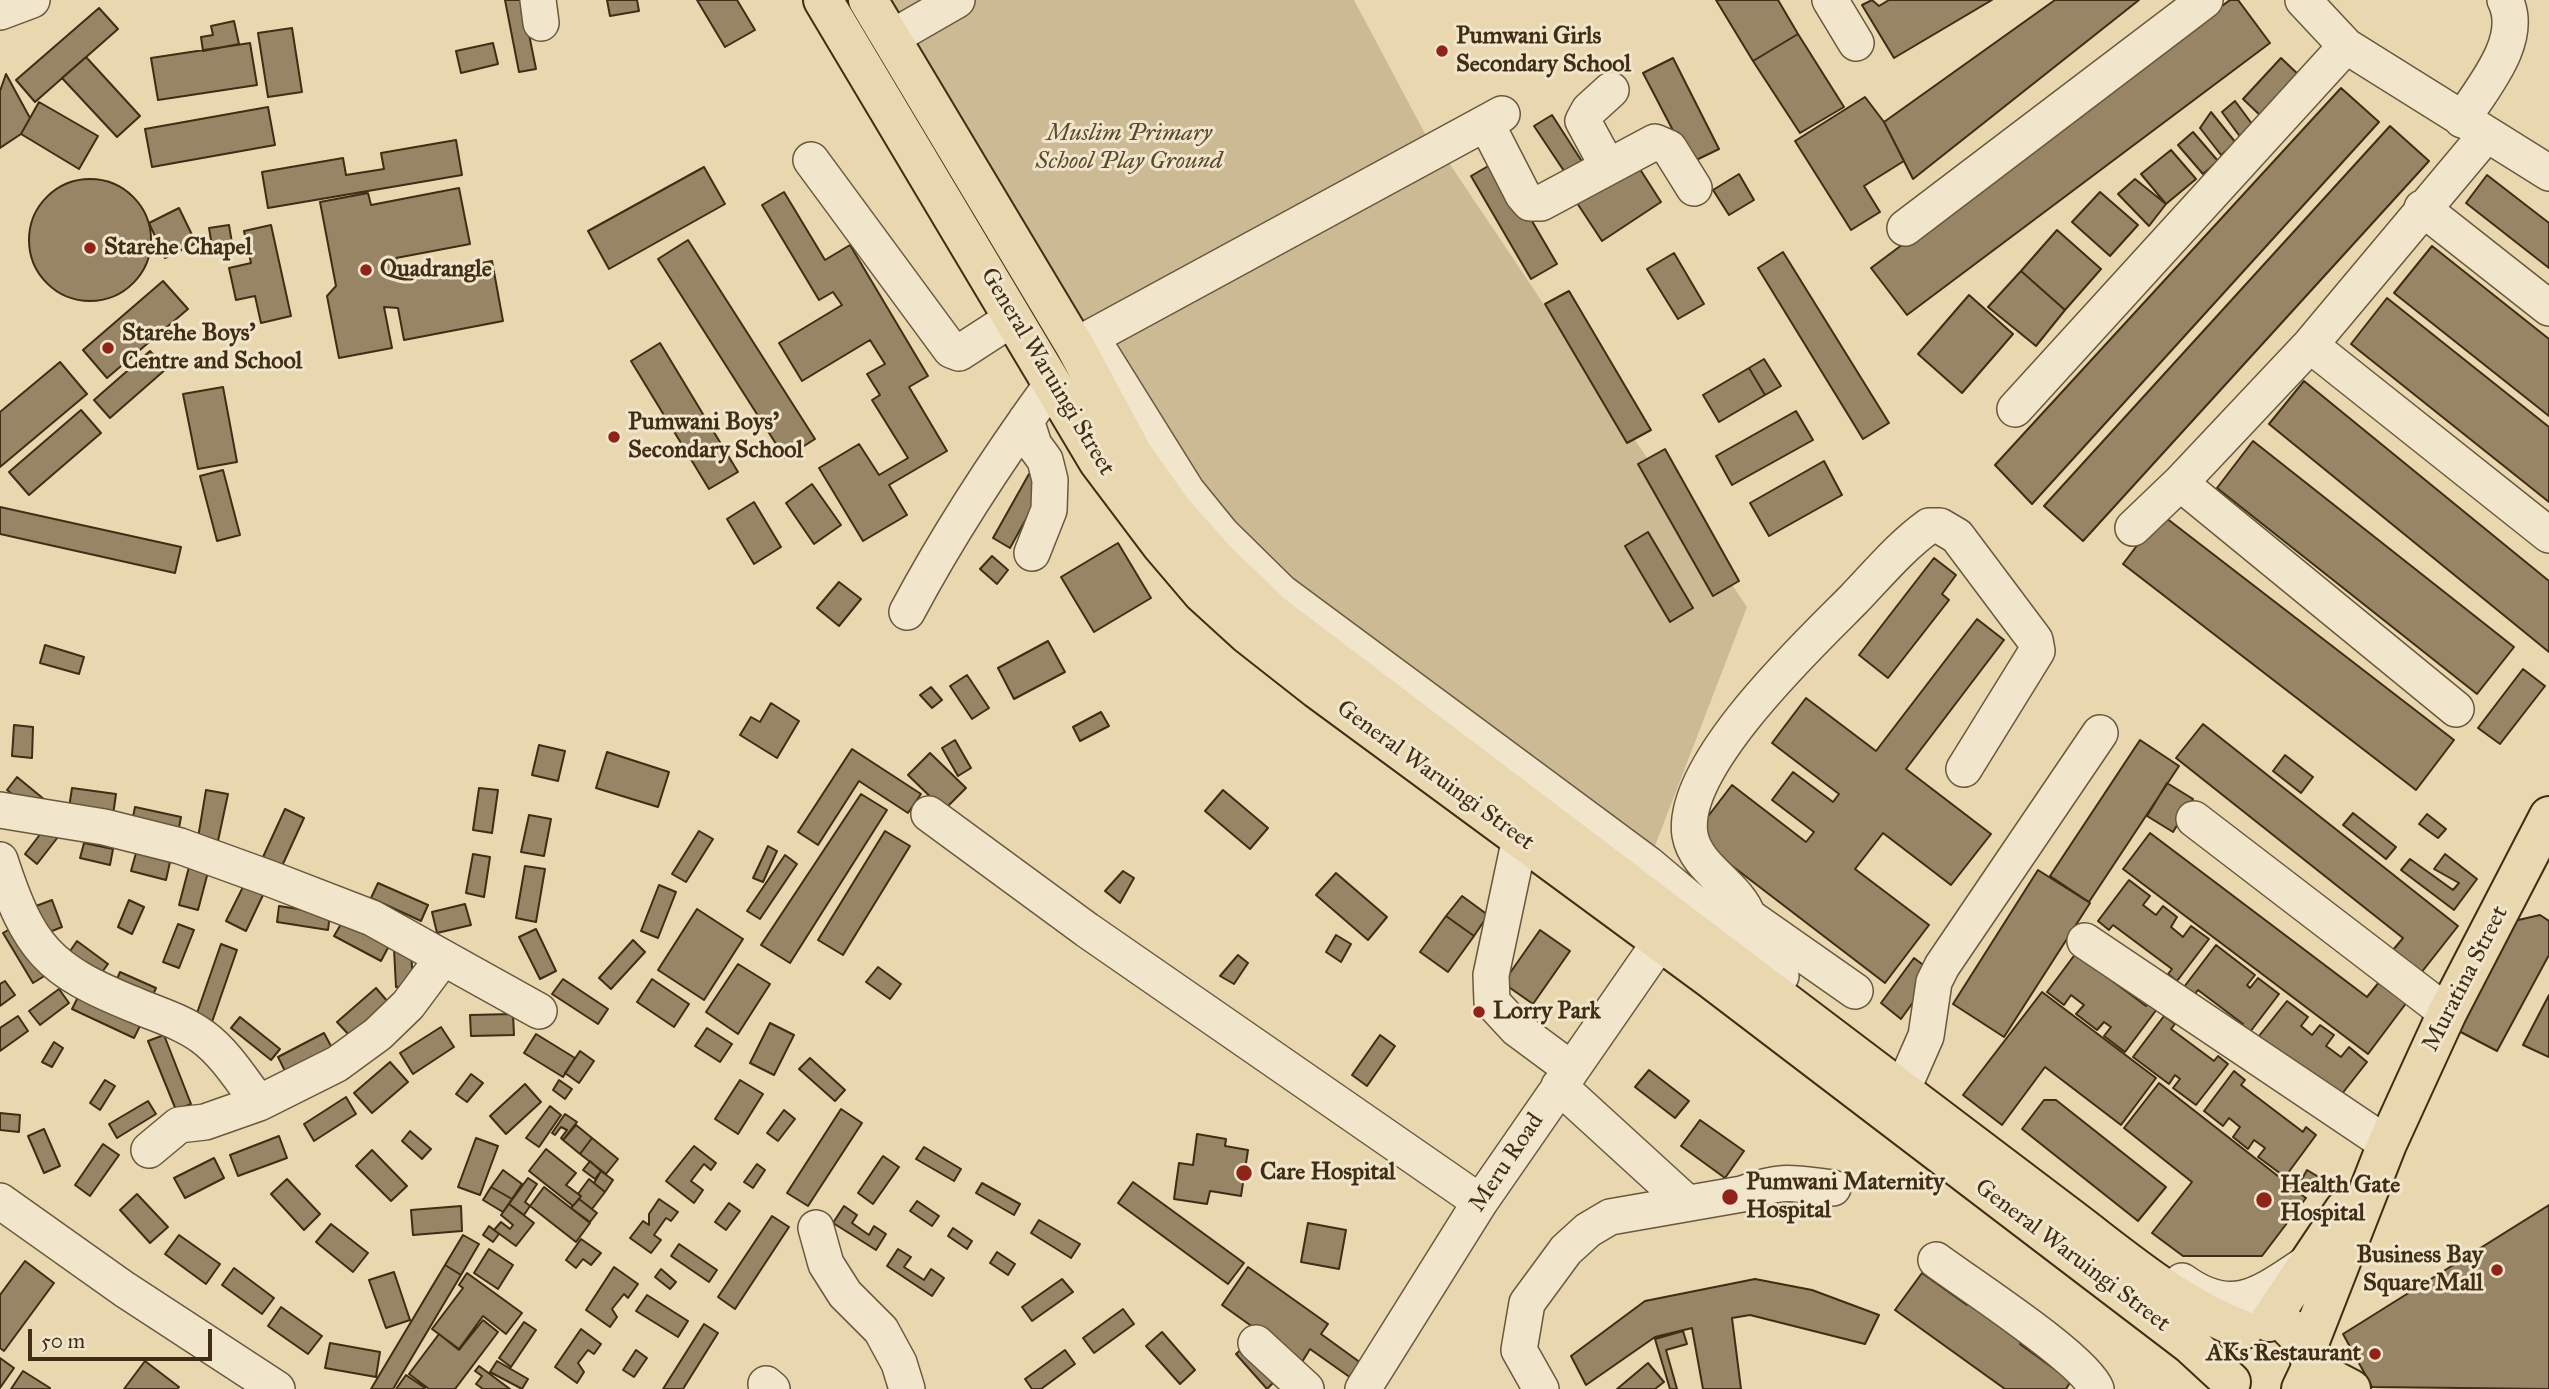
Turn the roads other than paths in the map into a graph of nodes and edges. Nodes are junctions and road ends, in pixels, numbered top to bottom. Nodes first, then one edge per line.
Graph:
1 (32, 0) edge
2 (824, 0) edge
3 (868, 0) edge
4 (957, 0) edge
5 (1830, 0) edge
6 (2205, 0) edge
7 (2303, 0) edge
8 (2505, 0) edge
9 (0, 12) edge
10 (891, 38) junction
11 (1856, 43) dead end
12 (2346, 46) junction
13 (1611, 90) dead end
14 (2474, 127) junction
15 (811, 160) dead end
16 (1608, 167) junction
17 (2549, 173) edge
18 (1694, 188) dead end
19 (2422, 208) junction
20 (1905, 228) dead end
21 (2549, 308) edge
22 (1013, 318) junction
23 (1083, 342) junction
24 (2310, 345) junction
25 (1052, 384) junction
26 (2015, 409) dead end
27 (1026, 420) junction
28 (2180, 484) junction
29 (2133, 528) dead end
30 (2549, 535) edge
31 (1032, 553) dead end
32 (907, 612) dead end
33 (2456, 709) dead end
34 (2100, 733) dead end
35 (1964, 769) dead end
36 (0, 810) edge
37 (929, 814) dead end
38 (2194, 820) dead end
39 (2548, 822) edge
40 (1520, 838) junction
41 (0, 860) edge
42 (1743, 929) junction
43 (2085, 941) dead end
44 (1660, 942) junction
45 (443, 958) junction
46 (1855, 991) dead end
47 (539, 1011) dead end
48 (2447, 1013) junction
49 (1565, 1077) junction
50 (1908, 1077) junction
51 (259, 1103) junction
52 (2387, 1144) junction
53 (149, 1150) dead end
54 (1833, 1188) dead end
55 (0, 1201) edge
56 (1480, 1202) junction
57 (1687, 1203) junction
58 (816, 1228) dead end
59 (1936, 1259) dead end
60 (2312, 1260) junction
61 (2256, 1326) junction
62 (1256, 1343) dead end
63 (2307, 1368) edge
64 (2233, 1386) edge
65 (277, 1389) edge
66 (906, 1389) edge
67 (1306, 1389) edge
68 (1363, 1389) edge
69 (1541, 1389) edge
70 (2096, 1389) edge
71 (2351, 1389) edge

1 - 9 street
2 - 22 main road, General Waruingi Street
3 - 10 main road, General Waruingi Street
4 - 10 street
5 - 11 street
6 - 20 street
7 - 12 street
8 - 14 street
10 - 23 main road, General Waruingi Street
12 - 14 street
12 - 26 street
13 - 16 street
14 - 17 street
14 - 19 street
15 - 22 street
16 - 18 street
16 - 23 street
19 - 21 street
19 - 24 street
22 - 25 main road, General Waruingi Street
23 - 42 street
23 - 61 main road, General Waruingi Street
24 - 28 street
24 - 30 street
25 - 27 street
25 - 40 main road, General Waruingi Street
27 - 31 street
27 - 32 street
28 - 29 street
28 - 33 street
34 - 50 street
35 - 42 street
36 - 45 street
37 - 56 street
38 - 48 street
39 - 48 main road, Muratina Street
40 - 44 main road, General Waruingi Street
40 - 49 street
41 - 51 street
42 - 46 street
42 - 50 street
43 - 52 street
44 - 49 street, Meru Road
44 - 64 main road, General Waruingi Street
45 - 47 street
45 - 51 street
48 - 52 main road, Muratina Street
49 - 56 street, Meru Road
49 - 57 street
50 - 60 street
51 - 53 street
52 - 60 main road, Muratina Street
52 - 63 main road, Muratina Street
54 - 57 street
55 - 65 street
56 - 68 street, Meru Road
57 - 69 street
58 - 66 street
59 - 70 street
60 - 61 main road, Muratina Street
61 - 63 main road, General Waruingi Street
61 - 64 main road, Muratina Street
62 - 67 street
63 - 71 main road

